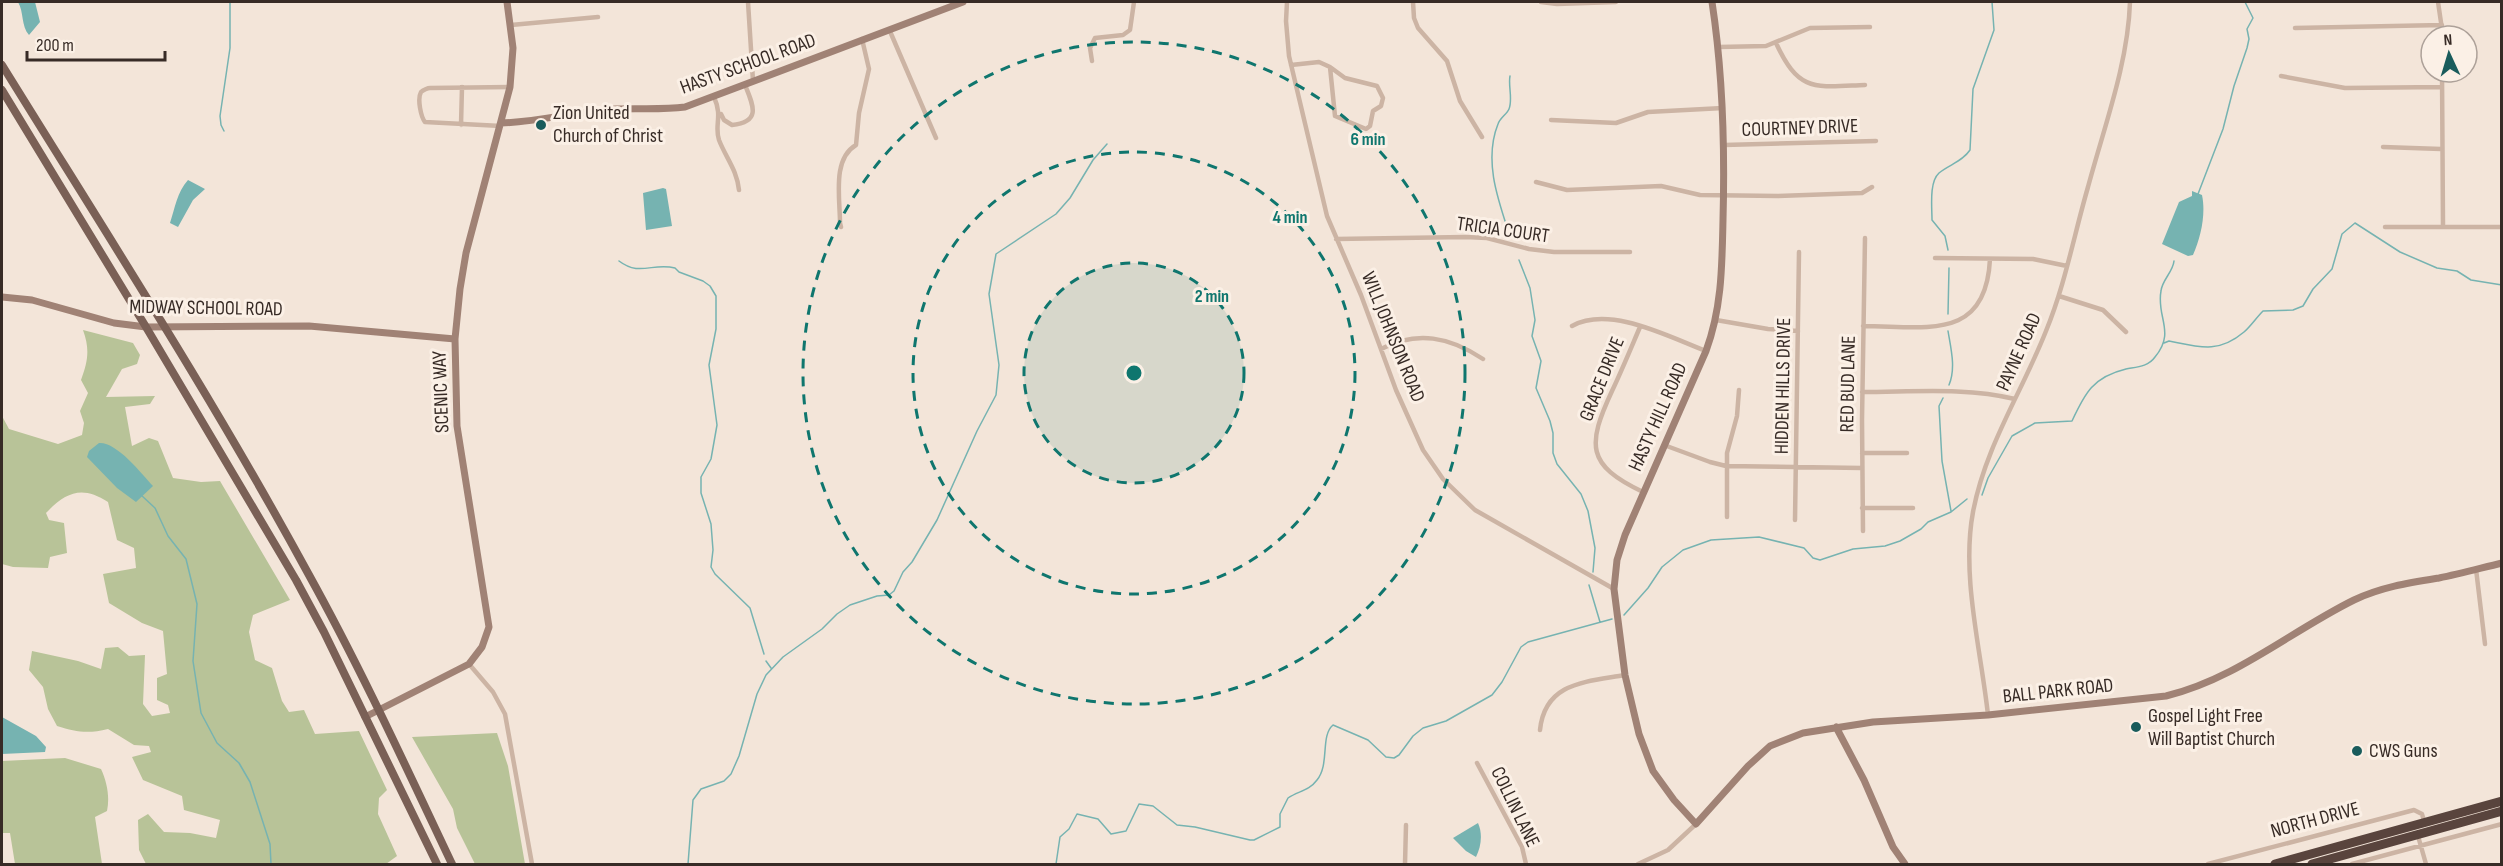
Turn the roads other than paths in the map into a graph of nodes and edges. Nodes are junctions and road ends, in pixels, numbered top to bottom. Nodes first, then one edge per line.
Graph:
1 (507, 2) edge
2 (748, 2) edge
3 (963, 2) edge
4 (1134, 2) edge
5 (1287, 2) edge
6 (1413, 2) edge
7 (1541, 2) edge
8 (1616, 2) edge
9 (1712, 2) edge
10 (2130, 2) edge
11 (2438, 2) edge
12 (598, 17) dead end
13 (2442, 24) edge
14 (511, 25) junction
15 (2419, 25) edge
16 (1870, 27) dead end
17 (2295, 28) dead end
18 (889, 29) junction
19 (862, 39) junction
20 (1776, 43) junction
21 (1719, 47) junction
22 (1092, 61) dead end
23 (2, 64) edge
24 (1291, 65) junction
25 (1330, 67) junction
26 (2281, 76) dead end
27 (753, 81) junction
28 (745, 85) junction
29 (1865, 85) dead end
30 (462, 87) junction
31 (510, 87) junction
32 (2442, 87) joint
33 (2, 90) edge
34 (714, 97) junction
35 (1723, 108) junction
36 (719, 112) junction
37 (1551, 120) dead end
38 (461, 125) junction
39 (501, 125) junction
40 (1482, 137) dead end
41 (936, 138) dead end
42 (1876, 141) dead end
43 (1724, 145) junction
44 (2383, 147) dead end
45 (2441, 149) junction
46 (1536, 182) dead end
47 (1872, 187) dead end
48 (739, 190) dead end
49 (1724, 195) junction
50 (842, 226) dead end
51 (2443, 227) junction
52 (2502, 227) edge
53 (2385, 228) dead end
54 (1336, 238) junction
55 (1865, 238) dead end
56 (1630, 252) dead end
57 (1799, 252) dead end
58 (1935, 258) dead end
59 (1990, 259) junction
60 (2067, 266) junction
61 (2059, 296) junction
62 (2, 297) edge
63 (1716, 320) junction
64 (1572, 326) dead end
65 (1863, 326) junction
66 (147, 327) junction
67 (1640, 327) junction
68 (164, 328) junction
69 (1798, 331) junction
70 (2126, 332) dead end
71 (455, 339) junction
72 (1381, 349) junction
73 (1706, 351) junction
74 (1484, 359) dead end
75 (1739, 390) dead end
76 (1862, 392) junction
77 (2015, 399) junction
78 (1664, 445) junction
79 (1862, 453) junction
80 (1907, 453) dead end
81 (1726, 466) junction
82 (1797, 467) junction
83 (1862, 468) junction
84 (1643, 492) junction
85 (1862, 508) junction
86 (1913, 508) dead end
87 (1727, 517) dead end
88 (1795, 520) dead end
89 (1863, 531) dead end
90 (2502, 563) edge
91 (2476, 569) junction
92 (1614, 589) junction
93 (2485, 644) dead end
94 (469, 664) junction
95 (1625, 675) junction
96 (378, 711) junction
97 (1988, 715) junction
98 (365, 717) junction
99 (1836, 728) junction
100 (1540, 730) dead end
101 (1477, 763) dead end
102 (2502, 801) edge
103 (2502, 811) edge
104 (2424, 821) junction
105 (1696, 824) junction
106 (2502, 824) edge
107 (1406, 825) dead end
108 (2418, 836) junction
109 (2421, 846) junction
110 (437, 864) edge
111 (452, 864) edge
112 (532, 864) edge
113 (1406, 864) edge
114 (1526, 864) edge
115 (1638, 864) edge
116 (1905, 864) edge
117 (2208, 864) edge
118 (2275, 864) edge
119 (2312, 864) edge
120 (2352, 864) edge
121 (2426, 864) edge

1 - 14 street, SCENIC WAY
2 - 27 street
3 - 18 street, HASTY SCHOOL ROAD
4 - 22 street
5 - 24 street, WILL JOHNSON ROAD
6 - 40 street
7 - 8 street
9 - 21 street, HASTY HILL ROAD
10 - 60 street, PAYNE ROAD
11 - 13 street
12 - 14 street
14 - 31 street, SCENIC WAY
15 - 17 street
16 - 20 street
18 - 19 street, HASTY SCHOOL ROAD
18 - 41 street
19 - 27 street, HASTY SCHOOL ROAD
19 - 50 street
20 - 21 street
20 - 29 street
21 - 35 street, HASTY HILL ROAD
23 - 68 main road
24 - 25 street
24 - 54 street, WILL JOHNSON ROAD
25 - 25 street
26 - 32 street
27 - 28 street, HASTY SCHOOL ROAD
28 - 34 street, HASTY SCHOOL ROAD
28 - 36 street
30 - 31 street
30 - 38 street
30 - 38 street
31 - 39 street, SCENIC WAY
32 - 45 street
33 - 66 main road
34 - 36 street
34 - 39 street, HASTY SCHOOL ROAD
35 - 37 street
35 - 43 street, HASTY HILL ROAD
36 - 48 street
38 - 39 street
39 - 71 street, SCENIC WAY
42 - 43 street, COURTNEY DRIVE
43 - 49 street, HASTY HILL ROAD
44 - 45 street
45 - 51 street
46 - 49 street
47 - 49 street
49 - 63 street, HASTY HILL ROAD
51 - 52 street
51 - 53 street
54 - 56 street, TRICIA COURT
54 - 72 street, WILL JOHNSON ROAD
55 - 65 street, RED BUD LANE
57 - 69 street, HIDDEN HILLS DRIVE
58 - 59 street
59 - 60 street
59 - 65 street
60 - 61 street, PAYNE ROAD
61 - 70 street
61 - 77 street, PAYNE ROAD
62 - 66 street, MIDWAY SCHOOL ROAD
63 - 69 street
63 - 73 street, HASTY HILL ROAD
64 - 67 street
65 - 76 street, RED BUD LANE
66 - 68 street, MIDWAY SCHOOL ROAD
66 - 98 main road
67 - 73 street
67 - 84 street, GRACE DRIVE
68 - 71 street, MIDWAY SCHOOL ROAD
68 - 96 main road
69 - 82 street, HIDDEN HILLS DRIVE
71 - 94 street, SCENIC WAY
72 - 74 street
72 - 92 street, WILL JOHNSON ROAD
73 - 78 street, HASTY HILL ROAD
75 - 81 street
76 - 77 street
76 - 79 street, RED BUD LANE
77 - 97 street, PAYNE ROAD
78 - 81 street
78 - 84 street, HASTY HILL ROAD
79 - 80 street
79 - 83 street, RED BUD LANE
81 - 82 street
81 - 87 street
82 - 83 street
82 - 88 street, HIDDEN HILLS DRIVE
83 - 85 street, RED BUD LANE
84 - 92 street, HASTY HILL ROAD
85 - 86 street
85 - 89 street, RED BUD LANE
90 - 91 street, BALL PARK ROAD
91 - 93 street
91 - 97 street, BALL PARK ROAD
92 - 95 street, HASTY HILL ROAD
94 - 96 street
94 - 112 street
95 - 100 street
95 - 105 street, HASTY HILL ROAD
96 - 98 street
96 - 111 main road
97 - 99 street, BALL PARK ROAD
98 - 110 main road
99 - 105 street, BALL PARK ROAD
99 - 116 street
101 - 114 street, COLLIN LANE
102 - 104 highway
103 - 108 highway
104 - 117 street, NORTH DRIVE
104 - 118 highway
105 - 115 street, BALL PARK ROAD
106 - 109 street
107 - 113 street
108 - 109 street
108 - 119 highway
109 - 120 street
109 - 121 street

